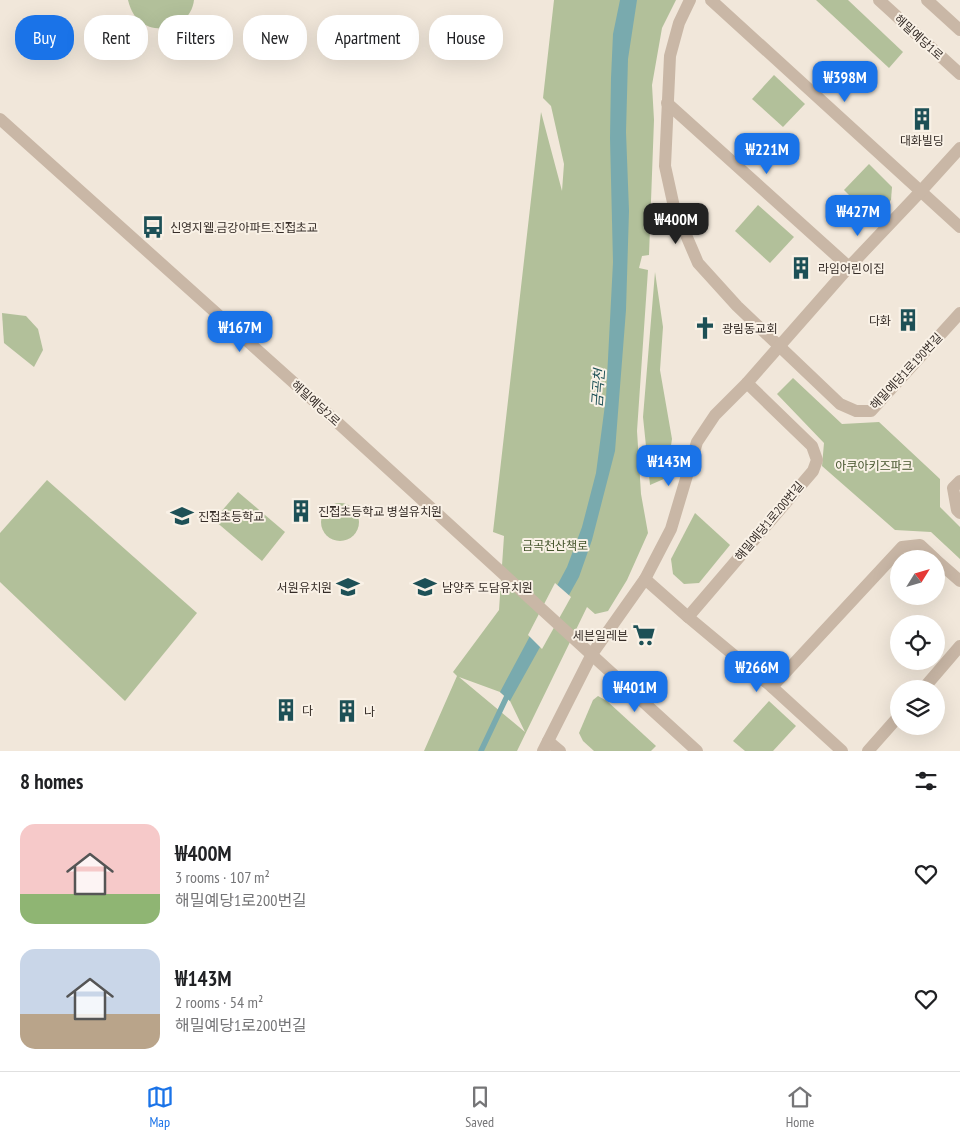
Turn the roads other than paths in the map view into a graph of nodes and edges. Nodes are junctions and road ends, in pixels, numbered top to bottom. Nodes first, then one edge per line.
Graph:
1 (690, 0) edge
2 (711, 0) edge
3 (879, 0) edge
4 (927, 0) edge
5 (960, 30) edge
6 (960, 74) edge
7 (667, 103) junction
8 (0, 119) edge
9 (960, 148) edge
10 (921, 191) junction
11 (960, 228) edge
12 (849, 267) junction
13 (960, 313) edge
14 (779, 346) junction
15 (747, 383) junction
16 (960, 481) edge
17 (960, 513) edge
18 (899, 550) edge
19 (926, 550) edge
20 (890, 560) edge
21 (945, 567) edge
22 (646, 580) junction
23 (960, 581) edge
24 (688, 617) junction
25 (960, 646) edge
26 (592, 654) junction
27 (931, 680) edge
28 (772, 687) junction
29 (890, 726) edge
30 (546, 746) edge
31 (560, 751) edge
32 (697, 751) edge
33 (842, 751) edge
34 (868, 751) edge

1 - 7 street
2 - 10 street
3 - 6 street, 해밀예당1로
4 - 5 street
7 - 12 street
7 - 14 street
8 - 26 street, 해밀예당2로
9 - 10 street
10 - 11 street
10 - 12 street
12 - 14 street
13 - 14 street, 해밀예당1로190번길
14 - 15 street
15 - 22 street
15 - 24 street, 해밀예당1로200번길
16 - 17 street
18 - 19 street
20 - 28 street
21 - 23 street
22 - 24 street
22 - 26 street
24 - 28 street
25 - 27 street
26 - 30 street
26 - 32 street
28 - 33 street
29 - 34 street
30 - 31 street

